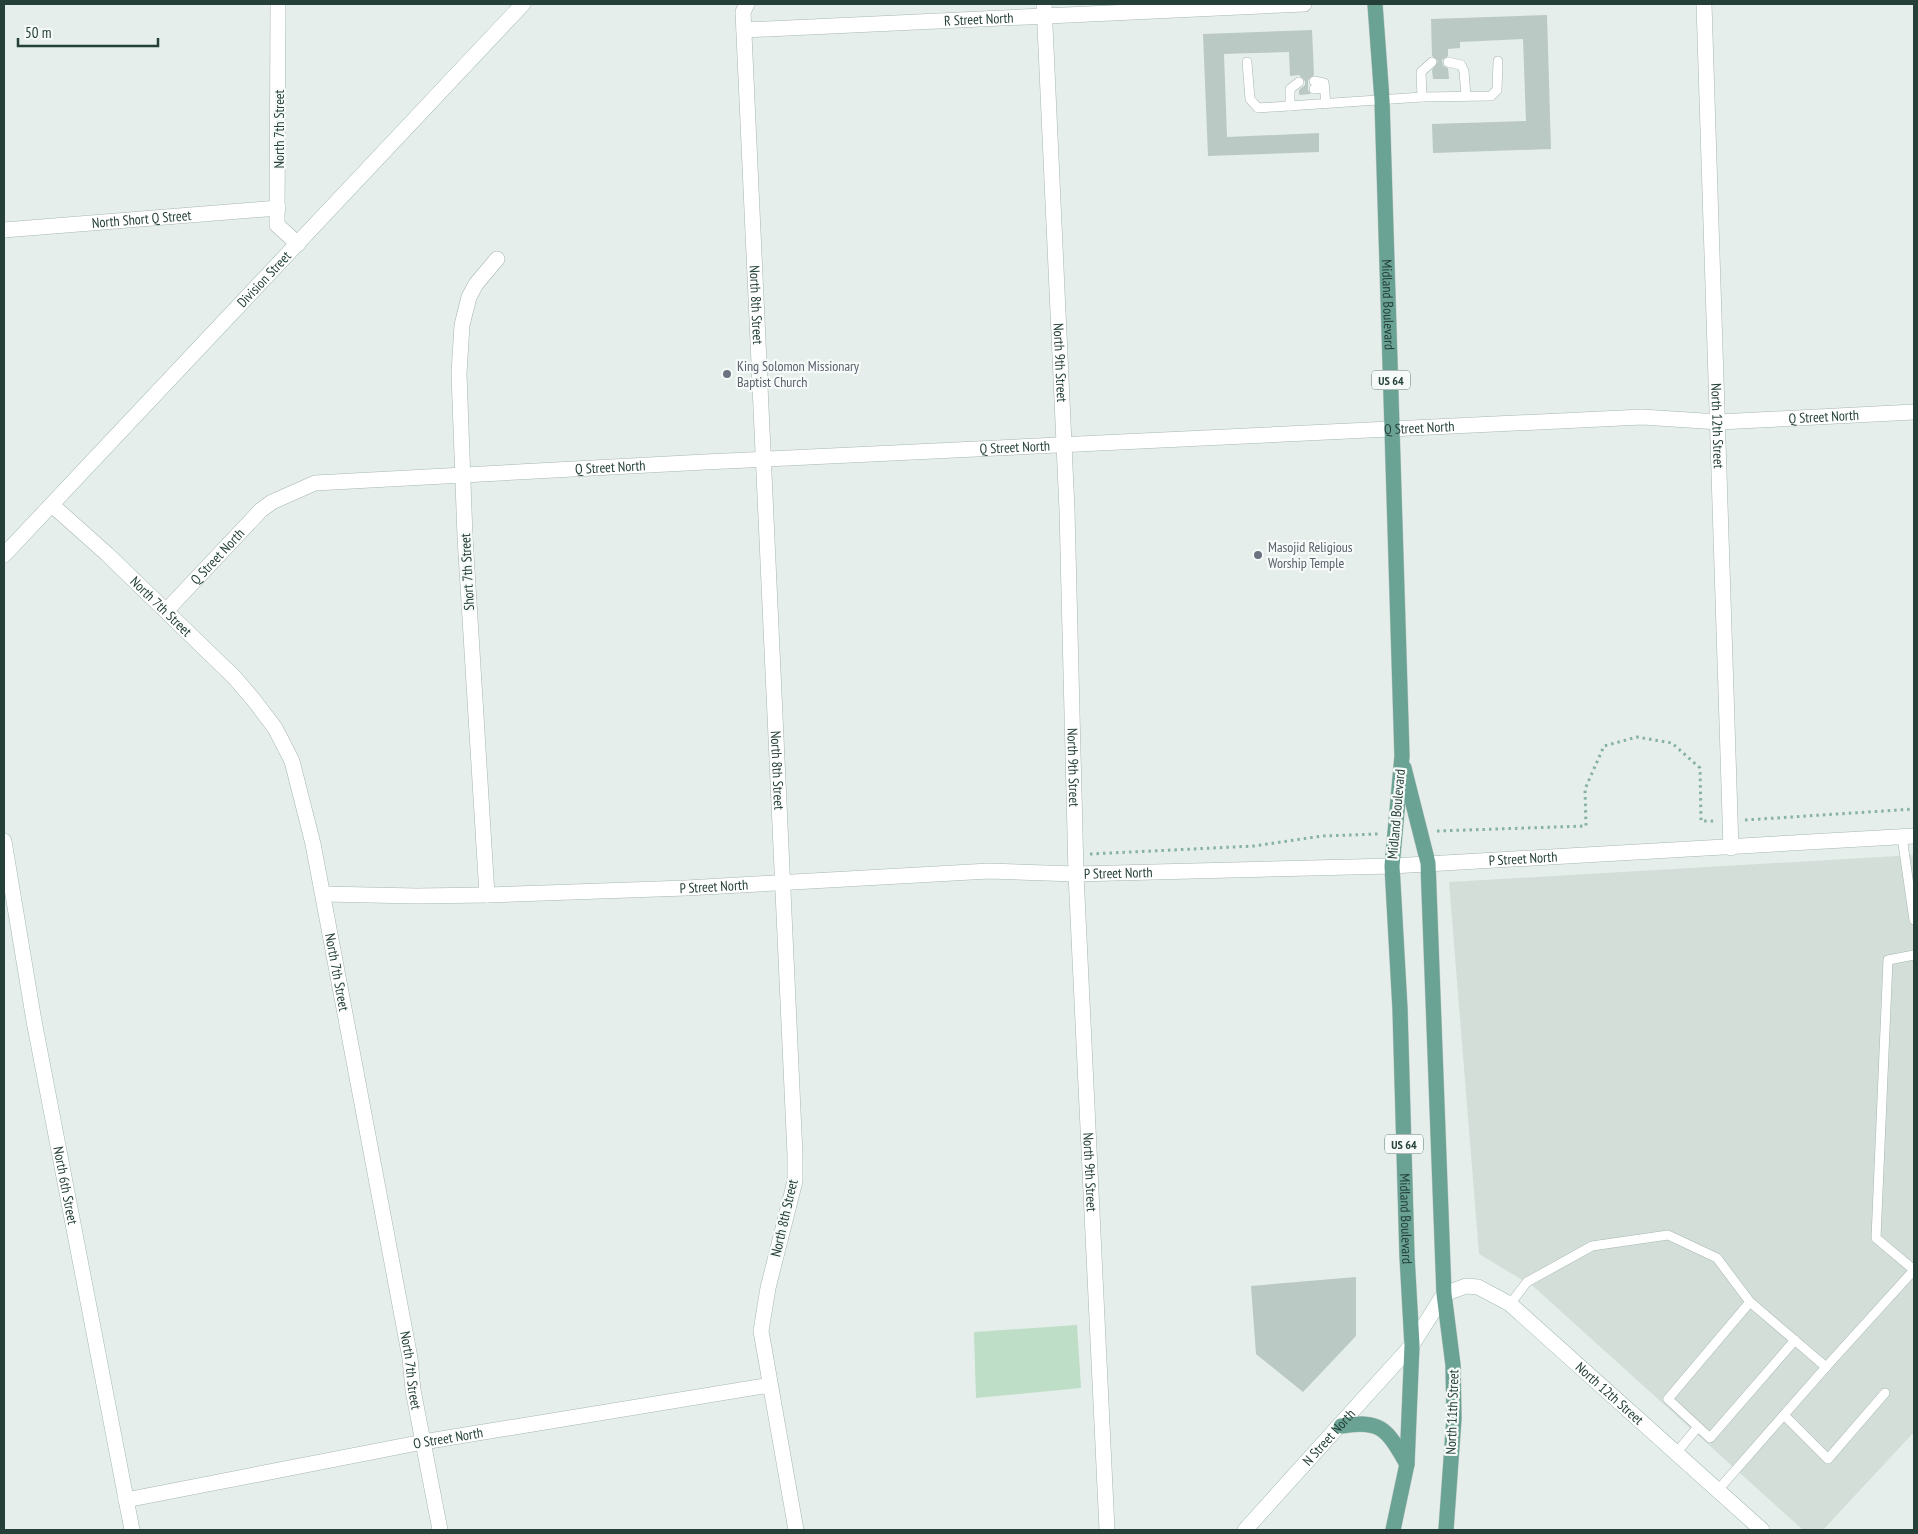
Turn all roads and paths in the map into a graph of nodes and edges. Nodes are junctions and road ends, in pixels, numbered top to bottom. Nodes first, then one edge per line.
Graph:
1 (278, 4) edge
2 (523, 4) edge
3 (748, 4) edge
4 (1304, 4) edge
5 (1374, 4) edge
6 (1704, 4) edge
7 (1044, 10) edge
8 (744, 30) junction
9 (1498, 61) dead end
10 (1247, 62) dead end
11 (1432, 62) dead end
12 (1448, 62) dead end
13 (1314, 85) dead end
14 (1296, 87) dead end
15 (1466, 96) junction
16 (1422, 97) junction
17 (1382, 100) junction
18 (1326, 104) junction
19 (1290, 106) junction
20 (278, 208) junction
21 (4, 230) edge
22 (298, 244) junction
23 (498, 259) dead end
24 (1914, 412) edge
25 (1719, 422) junction
26 (1393, 430) junction
27 (1063, 444) junction
28 (764, 460) junction
29 (462, 474) junction
30 (52, 505) junction
31 (4, 555) edge
32 (166, 611) junction
33 (1402, 756) junction
34 (1908, 837) edge
35 (4, 841) edge
36 (1731, 848) junction
37 (1428, 863) junction
38 (1392, 866) junction
39 (1076, 874) junction
40 (7, 878) edge
41 (783, 882) junction
42 (322, 894) junction
43 (487, 895) junction
44 (1914, 920) edge
45 (1914, 955) edge
46 (1914, 1270) edge
47 (1444, 1294) junction
48 (1750, 1302) junction
49 (1510, 1304) junction
50 (1795, 1340) junction
51 (1412, 1345) junction
52 (1826, 1367) junction
53 (770, 1385) junction
54 (1885, 1393) dead end
55 (1784, 1415) junction
56 (1341, 1426) junction
57 (1697, 1428) junction
58 (423, 1442) junction
59 (1676, 1453) junction
60 (1407, 1464) junction
61 (1718, 1490) junction
62 (126, 1500) junction
63 (132, 1530) edge
64 (440, 1530) edge
65 (796, 1530) edge
66 (1107, 1530) edge
67 (1245, 1530) edge
68 (1393, 1530) edge
69 (1446, 1530) edge
70 (1762, 1530) edge

1 - 20 street, North 7th Street
2 - 22 street, Division Street
3 - 8 street, North 8th Street
4 - 7 street, R Street North
5 - 17 main road, Midland Boulevard / US 64
6 - 25 street, North 12th Street
7 - 8 street, R Street North
7 - 27 street, North 9th Street
8 - 28 street, North 8th Street
9 - 15 lane
10 - 19 lane
11 - 16 lane
12 - 15 lane
13 - 18 lane
14 - 19 lane
15 - 16 lane
16 - 17 lane
17 - 18 lane
17 - 26 main road, Midland Boulevard / US 64
18 - 19 lane
20 - 21 street, North Short Q Street
20 - 22 street, North 7th Street
22 - 30 street, Division Street
23 - 29 street, Short 7th Street
24 - 25 street, Q Street North
25 - 26 street, Q Street North
25 - 36 street, North 12th Street
26 - 27 street, Q Street North
26 - 33 main road, Midland Boulevard / US 64
27 - 28 street, Q Street North
27 - 39 street, North 9th Street
28 - 29 street, Q Street North
28 - 41 street, North 8th Street
29 - 32 street, Q Street North
29 - 43 street, Short 7th Street
30 - 31 street, Division Street
30 - 32 street, North 7th Street
32 - 42 street, North 7th Street
33 - 37 main road, Midland Boulevard / US 64
33 - 38 main road, Midland Boulevard / US 64
34 - 36 street, P Street North
34 - 44 lane
35 - 40 street, North 6th Street
36 - 37 street, P Street North
37 - 38 street, P Street North
37 - 47 main road, Midland Boulevard / US 64
38 - 39 street, P Street North
38 - 51 main road, Midland Boulevard / US 64
39 - 41 street, P Street North
39 - 66 street, North 9th Street
40 - 62 street, North 6th Street
41 - 43 street, P Street North
41 - 53 street, North 8th Street
42 - 43 street, P Street North
42 - 58 street, North 7th Street
45 - 46 lane
46 - 52 lane
47 - 49 street, North 12th Street
47 - 51 street, N Street North
47 - 69 main road, North 11th Street / US 64
48 - 49 lane
48 - 50 lane
48 - 57 lane
49 - 59 street, North 12th Street
50 - 52 lane
50 - 57 lane
51 - 56 street, N Street North
51 - 60 main road, Midland Boulevard / US 64
52 - 55 lane
53 - 58 street, O Street North
53 - 65 street, North 8th Street
54 - 55 lane
55 - 61 lane
56 - 60 main road
56 - 67 street, N Street North
57 - 59 lane
58 - 62 street, O Street North
58 - 64 street, North 7th Street
59 - 61 street, North 12th Street
60 - 68 main road, Midland Boulevard / US 64
61 - 70 street, North 12th Street
62 - 63 street, North 6th Street

